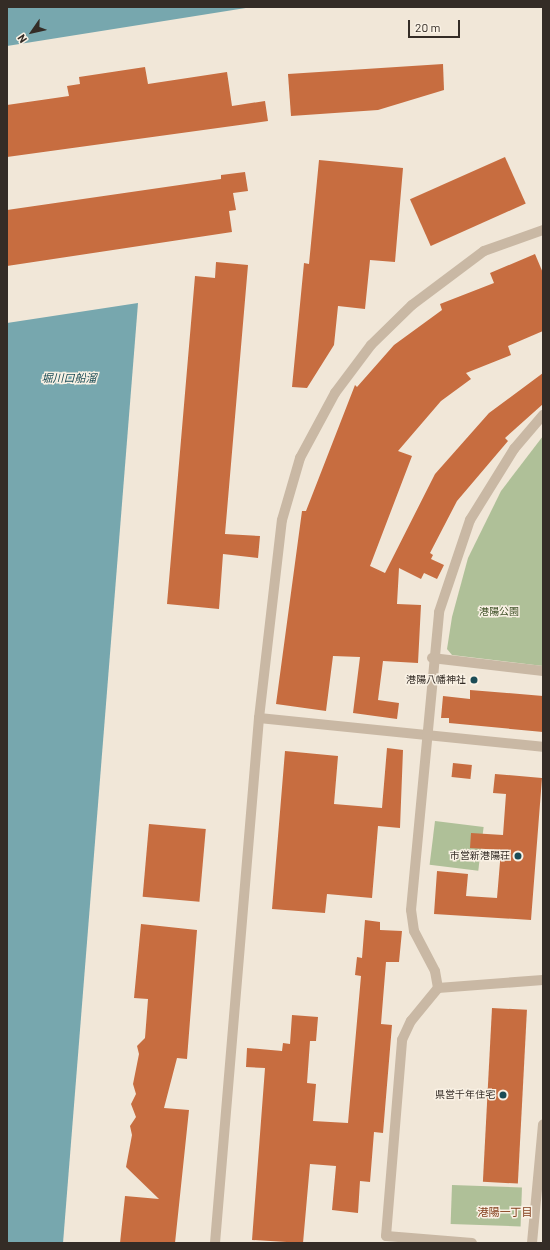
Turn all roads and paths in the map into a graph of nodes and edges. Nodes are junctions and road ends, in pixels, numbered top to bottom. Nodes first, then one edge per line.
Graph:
1 (542, 232) edge
2 (543, 415) edge
3 (432, 658) junction
4 (543, 671) edge
5 (258, 718) junction
6 (428, 735) junction
7 (543, 747) edge
8 (543, 980) edge
9 (438, 988) junction
10 (543, 1125) edge
11 (454, 1242) edge
12 (215, 1243) edge
13 (472, 1243) edge
14 (532, 1243) edge

1 - 5 street
2 - 3 street
3 - 4 street
3 - 6 street
5 - 6 street
5 - 12 street
6 - 7 street
6 - 9 street
8 - 9 street
9 - 11 street
10 - 14 street
11 - 13 street

